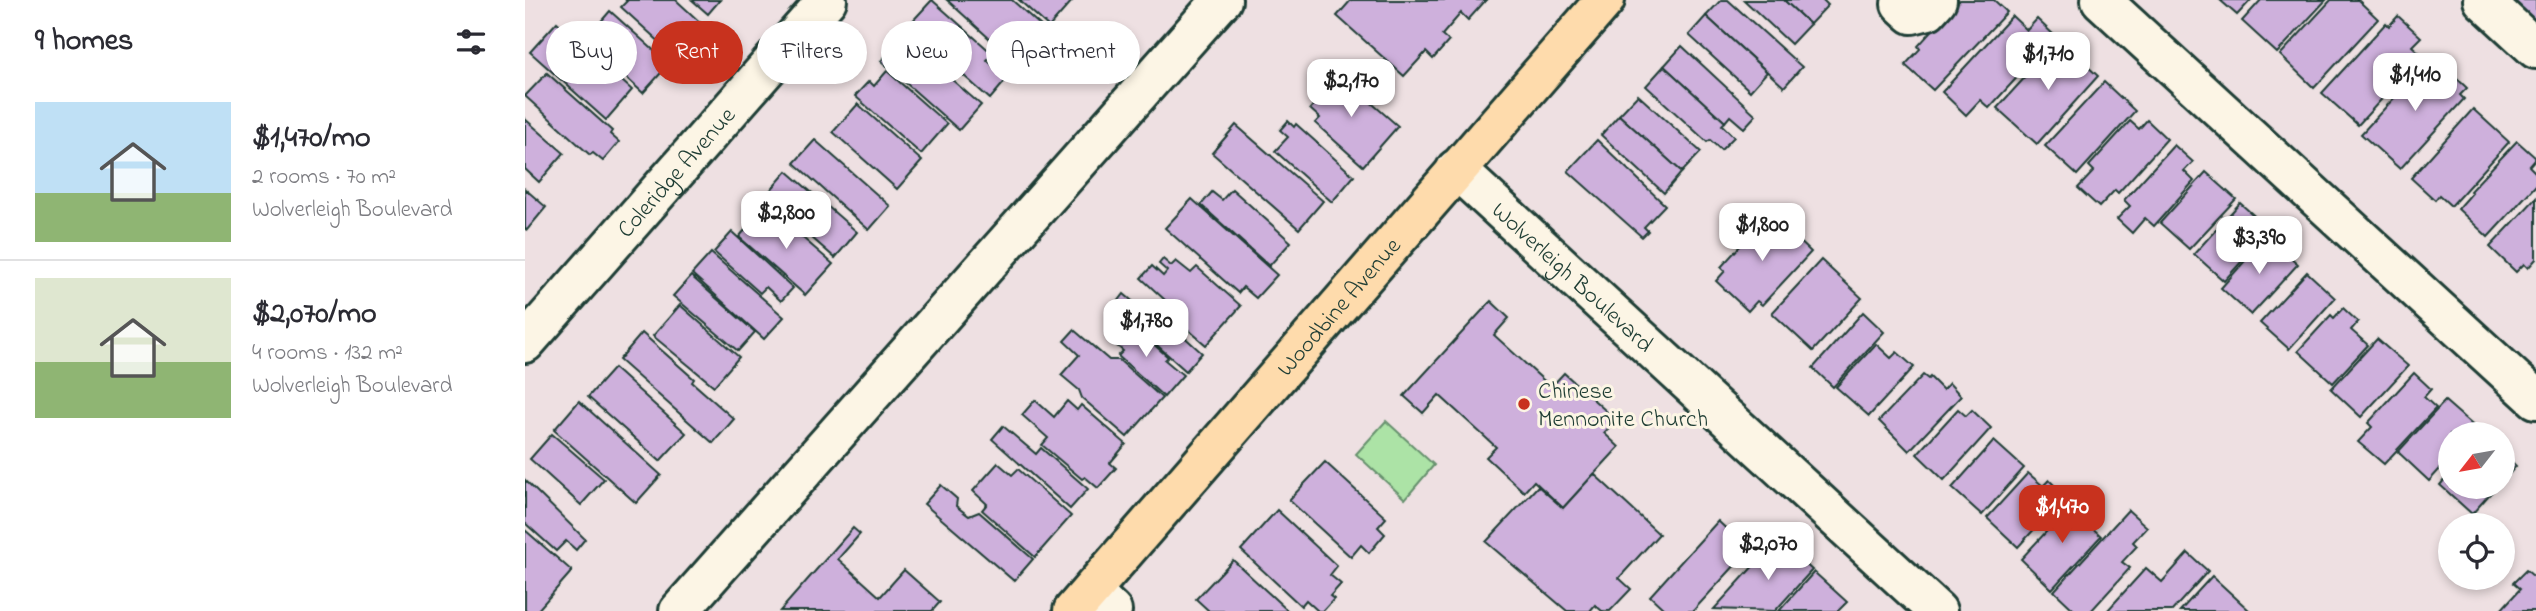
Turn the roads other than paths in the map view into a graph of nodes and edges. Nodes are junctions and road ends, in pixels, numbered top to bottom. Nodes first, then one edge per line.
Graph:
1 (827, 0) edge
2 (1222, 0) edge
3 (1605, 0) edge
4 (2101, 0) edge
5 (2483, 0) edge
6 (2536, 49) edge
7 (1456, 169) junction
8 (525, 344) edge
9 (2536, 399) edge
10 (1092, 604) edge
11 (679, 611) edge
12 (1937, 611) edge

1 - 8 street, Coleridge Avenue
2 - 11 street
3 - 7 main road, Woodbine Avenue
4 - 9 street
5 - 6 street
7 - 10 main road, Woodbine Avenue
7 - 12 street, Wolverleigh Boulevard

